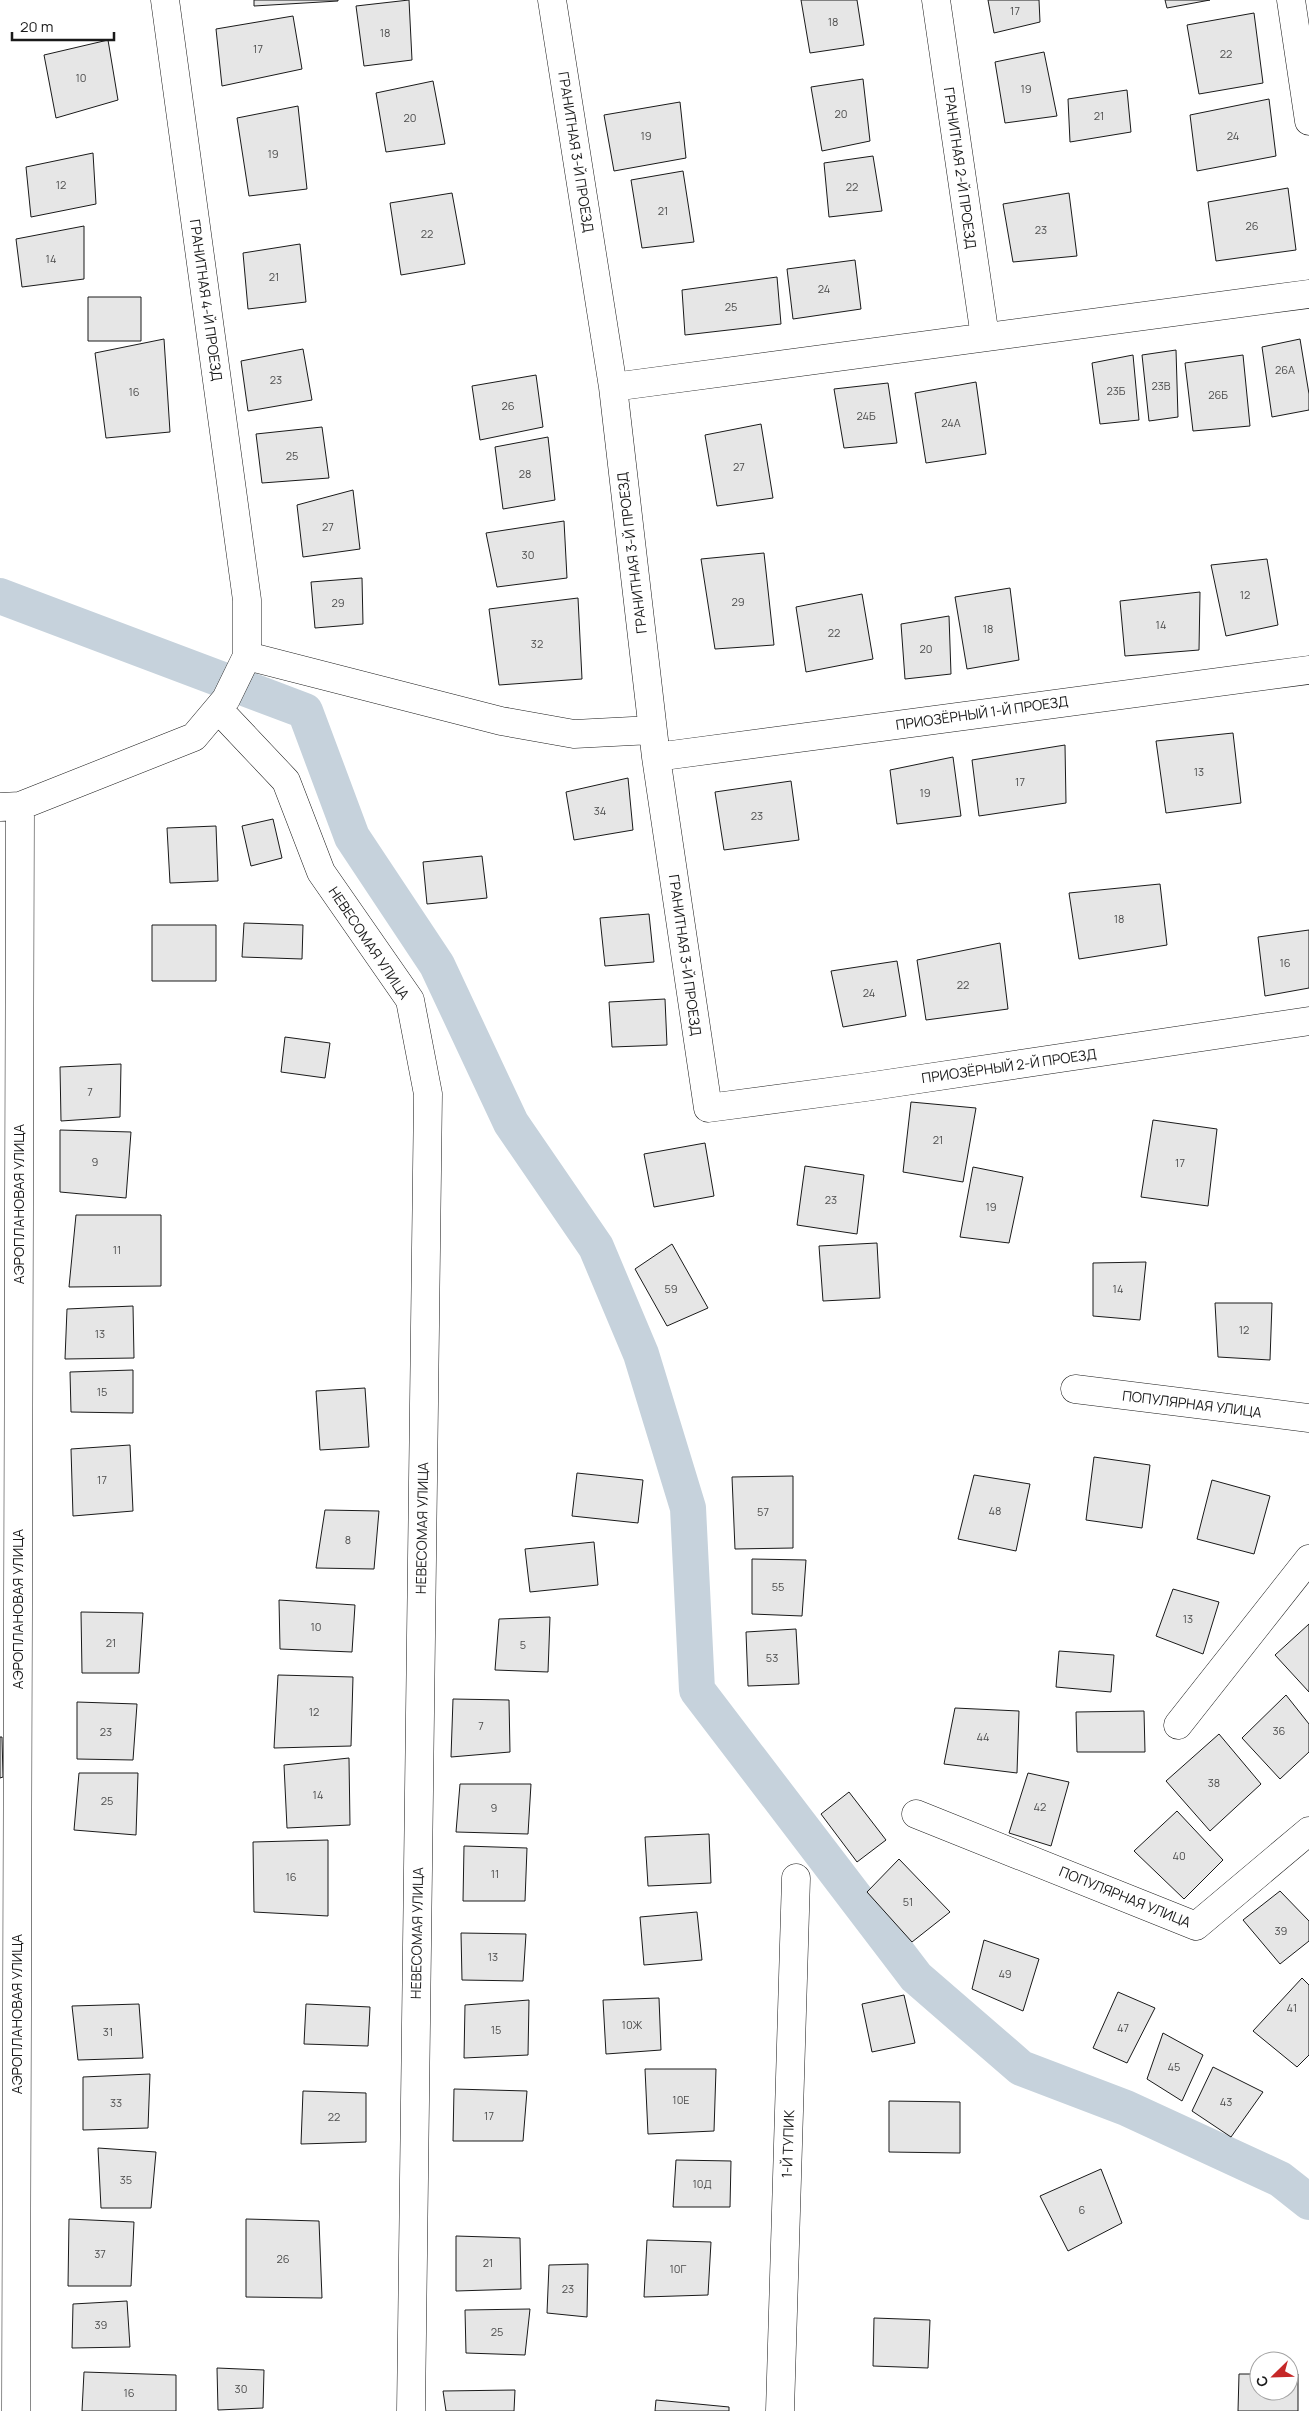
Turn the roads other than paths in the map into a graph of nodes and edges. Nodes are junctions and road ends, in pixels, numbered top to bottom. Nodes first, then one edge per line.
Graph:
1 (165, 0) edge
2 (552, 0) edge
3 (936, 0) edge
4 (1291, 0) edge
5 (1309, 121) edge
6 (1309, 294) edge
7 (985, 337) junction
8 (613, 387) junction
9 (246, 657) junction
10 (1309, 670) edge
11 (222, 704) junction
12 (652, 730) junction
13 (656, 757) junction
14 (10, 807) edge
15 (1309, 1021) edge
16 (708, 1108) joint
17 (1075, 1390) dead end
18 (1309, 1418) edge
19 (1309, 1559) edge
20 (1178, 1726) dead end
21 (916, 1814) dead end
22 (1309, 1831) edge
23 (796, 1878) dead end
24 (16, 2411) edge
25 (411, 2411) edge
26 (780, 2411) edge

1 - 9 street, ГРАНИТНАЯ 4-Й ПРОЕЗД
2 - 8 street, ГРАНИТНАЯ 3-Й ПРОЕЗД
3 - 7 street, ГРАНИТНАЯ 2-Й ПРОЕЗД
4 - 5 street
6 - 7 street
7 - 8 street
8 - 12 street, ГРАНИТНАЯ 3-Й ПРОЕЗД
9 - 11 street
9 - 12 street
10 - 13 street, ПРИОЗЁРНЫЙ 1-Й ПРОЕЗД
11 - 14 street
11 - 25 street, НЕВЕСОМАЯ УЛИЦА
12 - 13 street, ГРАНИТНАЯ 3-Й ПРОЕЗД
13 - 16 street, ГРАНИТНАЯ 3-Й ПРОЕЗД
14 - 24 street, АЭРОПЛАНОВАЯ УЛИЦА
15 - 16 street, ПРИОЗЁРНЫЙ 2-Й ПРОЕЗД
17 - 18 street, ПОПУЛЯРНАЯ УЛИЦА
19 - 20 street
21 - 22 street, ПОПУЛЯРНАЯ УЛИЦА
23 - 26 street, 1-Й ТУПИК

